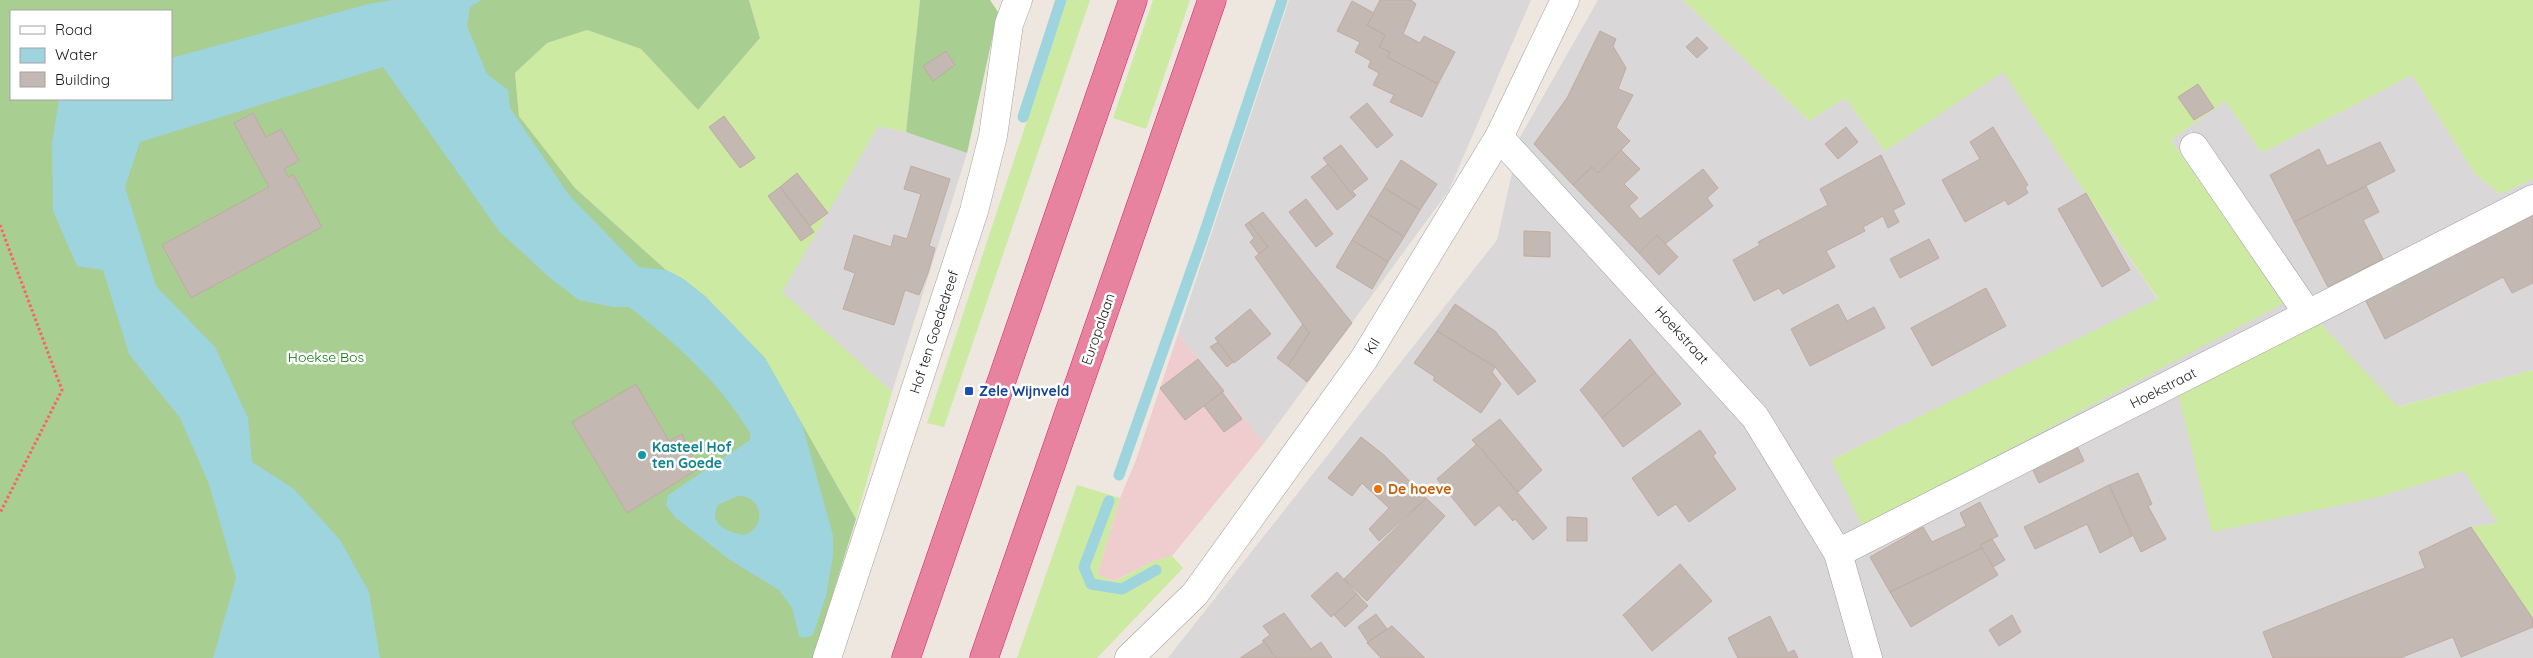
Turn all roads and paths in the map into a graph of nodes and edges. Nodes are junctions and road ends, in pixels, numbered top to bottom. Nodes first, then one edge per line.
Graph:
1 (1018, 0) edge
2 (1133, 0) edge
3 (1212, 0) edge
4 (1565, 0) edge
5 (1500, 137) junction
6 (2194, 147) dead end
7 (2533, 199) edge
8 (0, 226) edge
9 (2308, 314) junction
10 (0, 513) edge
11 (1838, 553) junction
12 (827, 658) edge
13 (906, 658) edge
14 (984, 658) edge
15 (1129, 658) edge
16 (1868, 658) edge

1 - 12 street, Hof ten Goededreef
2 - 13 highway
3 - 14 highway, Europalaan
4 - 5 street, Kil
5 - 11 street, Hoekstraat
5 - 15 street, Kil
6 - 9 street
7 - 9 street, Hoekstraat
8 - 10 path
9 - 11 street, Hoekstraat
11 - 16 street, Hoekstraat

